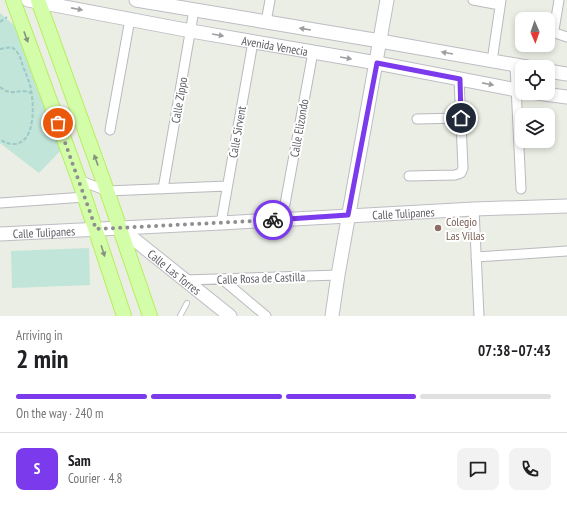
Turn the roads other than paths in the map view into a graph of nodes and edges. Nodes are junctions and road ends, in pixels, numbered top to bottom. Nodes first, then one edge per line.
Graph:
1 (13, 0) edge
2 (136, 0) edge
3 (270, 0) edge
4 (387, 0) edge
5 (473, 0) edge
6 (559, 0) edge
7 (35, 1) edge
8 (501, 2) edge
9 (194, 10) junction
10 (130, 19) junction
11 (266, 22) junction
12 (191, 31) junction
13 (567, 37) edge
14 (380, 40) junction
15 (253, 42) junction
16 (313, 52) junction
17 (492, 61) junction
18 (377, 63) junction
19 (515, 65) edge
20 (555, 72) edge
21 (567, 74) edge
22 (460, 79) junction
23 (515, 89) edge
24 (555, 96) edge
25 (567, 98) edge
26 (519, 100) edge
27 (461, 118) junction
28 (417, 119) dead end
29 (110, 130) dead end
30 (409, 176) dead end
31 (79, 180) junction
32 (227, 186) junction
33 (163, 189) junction
34 (521, 189) dead end
35 (107, 191) junction
36 (85, 197) junction
37 (0, 203) edge
38 (285, 204) dead end
39 (567, 206) edge
40 (474, 209) junction
41 (348, 215) junction
42 (221, 223) junction
43 (120, 228) junction
44 (96, 229) junction
45 (0, 234) edge
46 (567, 251) edge
47 (476, 257) junction
48 (338, 275) junction
49 (222, 279) junction
50 (184, 280) junction
51 (187, 303) dead end
52 (124, 316) edge
53 (150, 316) edge
54 (180, 316) edge
55 (230, 316) edge
56 (266, 316) edge
57 (332, 316) edge
58 (479, 316) edge

1 -> 31 main road
2 - 9 street, Avenida Venecia
3 - 11 street
4 - 14 street
5 - 8 street
6 - 13 street
7 -> 10 street, Avenida Venecia
35 -> 7 main road
8 - 17 street
9 - 11 street, Avenida Venecia
9 - 12 street, Calle Zippo
10 - 12 street, Avenida Venecia
10 - 29 street
14 -> 11 street, Avenida Venecia
12 -> 15 street, Avenida Venecia
12 - 33 street, Calle Zippo
17 -> 14 street, Avenida Venecia
14 - 18 street
15 - 16 street, Avenida Venecia
15 - 32 street, Calle Sirvent
16 -> 18 street, Avenida Venecia
16 - 38 street, Calle Elizondo
17 - 19 street, Avenida Venecia
18 - 22 street, Avenida Venecia
18 - 41 street
20 - 21 street
22 -> 23 street, Avenida Venecia
22 - 27 street
24 - 25 street
26 - 34 street
27 - 28 street
27 - 30 street
31 - 35 street
31 - 36 main road
32 - 33 street
32 - 42 street, Calle Sirvent
33 - 35 street
35 - 43 main road
36 - 37 street
36 - 44 main road
39 - 40 street, Calle Tulipanes
40 - 41 street, Calle Tulipanes
40 - 47 street
41 - 42 street, Calle Tulipanes
41 - 48 street
42 - 43 street, Calle Tulipanes
43 - 44 street, Calle Tulipanes
43 - 50 street, Calle Las Torres
43 - 53 main road
44 - 45 street, Calle Tulipanes
44 -> 52 main road
46 - 47 street
47 - 58 street
48 - 49 street, Calle Rosa de Castilla
48 - 57 street
49 - 50 street, Calle Rosa de Castilla
49 - 56 street
50 - 55 street, Calle Las Torres
51 - 54 lane

